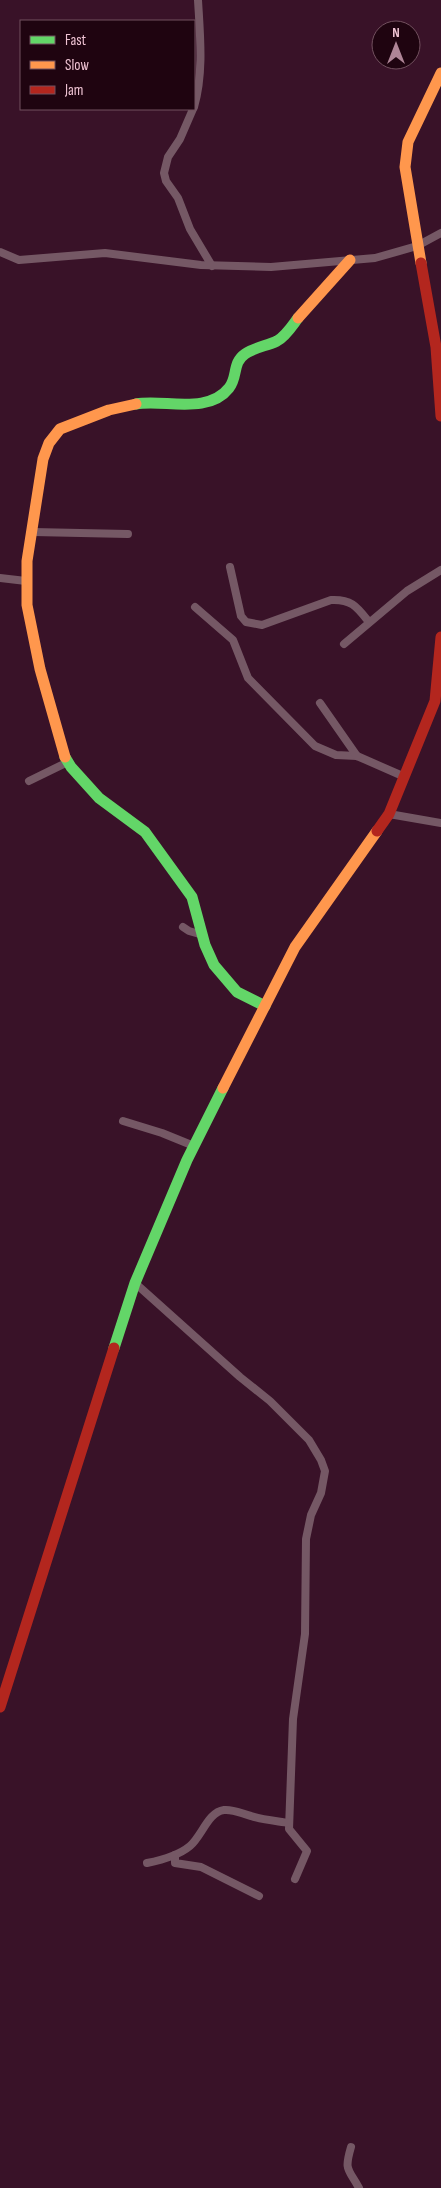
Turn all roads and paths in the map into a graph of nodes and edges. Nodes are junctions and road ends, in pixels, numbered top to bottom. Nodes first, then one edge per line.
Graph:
1 (198, 0) edge
2 (441, 73) edge
3 (195, 104) edge
4 (193, 110) edge
5 (441, 233) edge
6 (417, 246) junction
7 (0, 252) edge
8 (350, 260) junction
9 (212, 266) junction
10 (441, 416) edge
11 (33, 532) junction
12 (128, 534) dead end
13 (230, 567) dead end
14 (441, 570) edge
15 (0, 578) edge
16 (26, 581) junction
17 (195, 607) dead end
18 (369, 622) junction
19 (441, 637) edge
20 (344, 644) dead end
21 (440, 659) edge
22 (320, 702) dead end
23 (357, 756) junction
24 (68, 762) junction
25 (405, 777) junction
26 (29, 781) dead end
27 (389, 814) junction
28 (441, 823) edge
29 (183, 926) dead end
30 (203, 935) junction
31 (265, 1006) junction
32 (123, 1121) dead end
33 (194, 1146) junction
34 (134, 1283) junction
35 (0, 1707) edge
36 (289, 1823) junction
37 (175, 1854) junction
38 (147, 1863) dead end
39 (295, 1879) dead end
40 (259, 1896) dead end
41 (351, 2147) dead end
42 (359, 2188) edge

1 - 3 street
2 - 6 street
4 - 9 street
5 - 6 street
6 - 8 street
6 - 10 street
7 - 9 street
8 - 9 street
8 - 11 street
11 - 12 street
11 - 16 street
13 - 18 street
14 - 18 street
15 - 16 street
16 - 24 street
17 - 23 street
18 - 20 street
19 - 21 street
21 - 25 street
22 - 23 street
23 - 25 street
24 - 26 street
24 - 30 street
25 - 27 street
27 - 28 street
27 - 31 street
29 - 30 street
30 - 31 street
31 - 33 street
32 - 33 street
33 - 34 street
34 - 35 street
34 - 36 street
36 - 37 street
36 - 39 street
37 - 38 street
37 - 40 street
41 - 42 street

